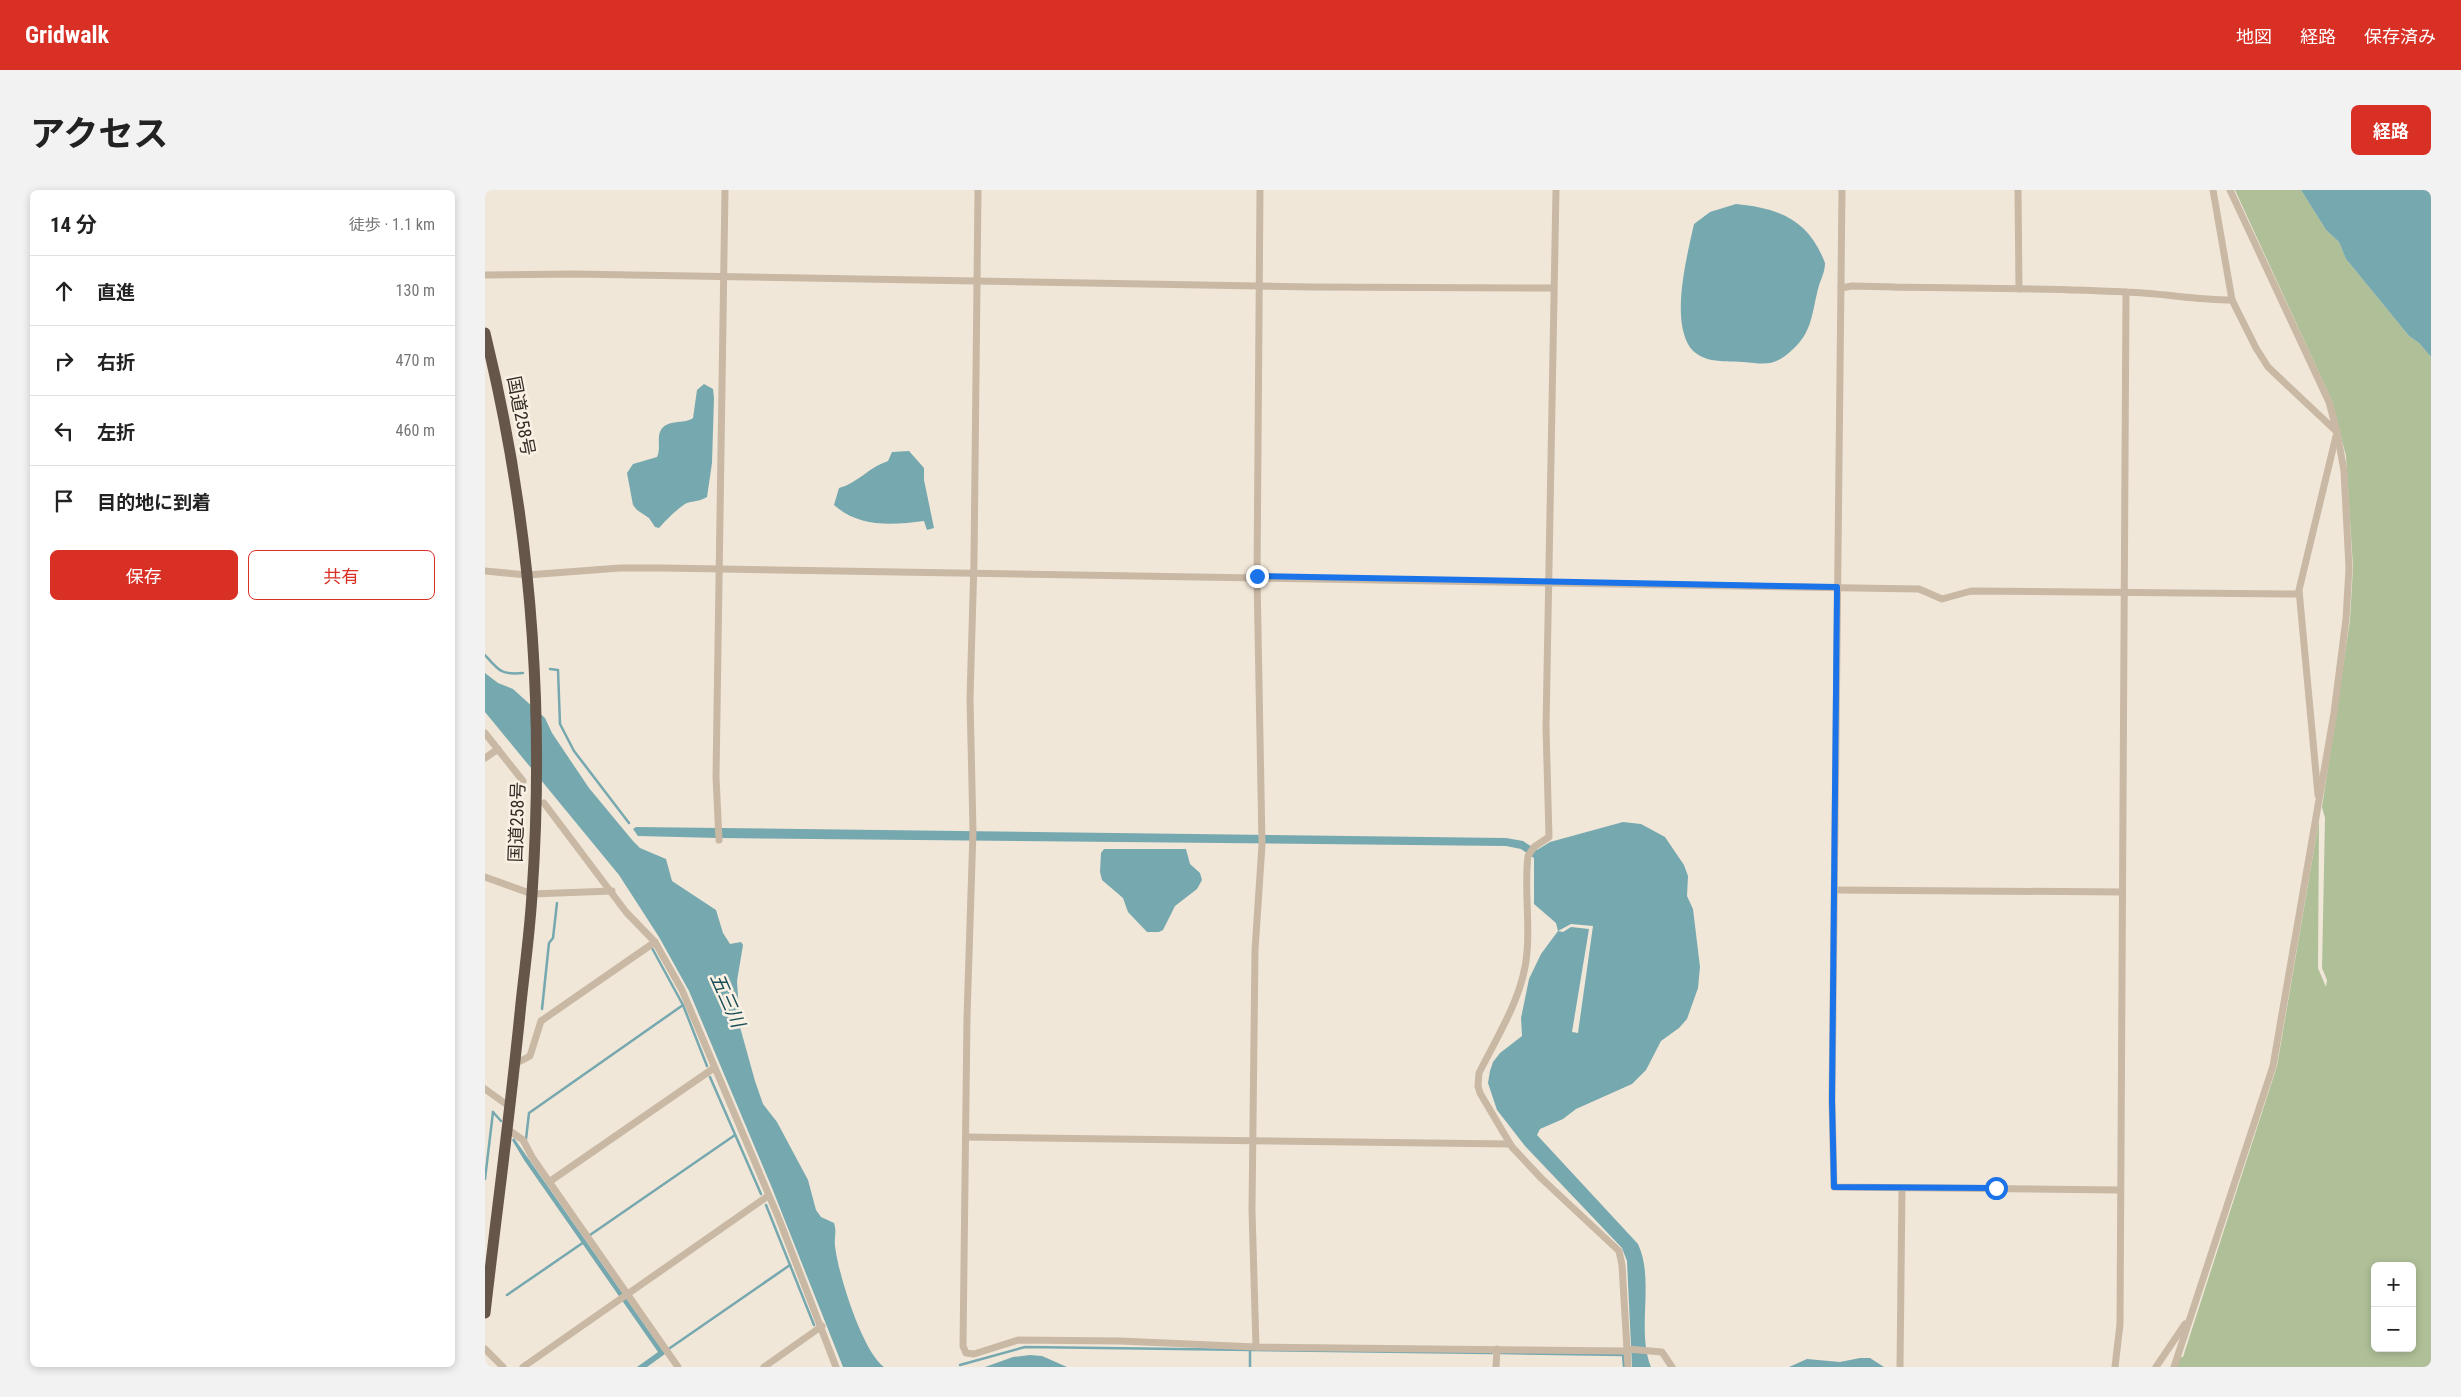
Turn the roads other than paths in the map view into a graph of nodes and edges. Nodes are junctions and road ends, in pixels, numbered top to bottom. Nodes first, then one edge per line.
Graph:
1 (725, 190) edge
2 (978, 190) edge
3 (1260, 190) edge
4 (1556, 190) edge
5 (1842, 190) edge
6 (2019, 190) edge
7 (2213, 190) edge
8 (2231, 190) edge
9 (485, 275) edge
10 (723, 276) junction
11 (976, 281) junction
12 (1259, 285) junction
13 (1553, 288) junction
14 (1841, 288) junction
15 (2019, 289) junction
16 (2126, 292) junction
17 (2232, 300) junction
18 (485, 333) edge
19 (2337, 432) junction
20 (720, 569) junction
21 (485, 571) edge
22 (974, 573) junction
23 (527, 575) junction
24 (1257, 576) junction
25 (1549, 581) junction
26 (1837, 587) junction
27 (2125, 593) junction
28 (2299, 594) junction
29 (485, 733) edge
30 (498, 749) junction
31 (485, 758) edge
32 (523, 781) dead end
33 (544, 803) dead end
34 (2319, 805) junction
35 (719, 839) dead end
36 (485, 877) edge
37 (1835, 890) junction
38 (612, 891) junction
39 (2122, 892) junction
40 (532, 894) junction
41 (655, 942) junction
42 (515, 1064) junction
43 (714, 1068) junction
44 (485, 1089) edge
45 (509, 1107) junction
46 (507, 1129) junction
47 (966, 1137) junction
48 (1253, 1141) junction
49 (1510, 1144) junction
50 (549, 1182) junction
51 (1902, 1188) junction
52 (2119, 1190) junction
53 (768, 1196) junction
54 (489, 1240) edge
55 (624, 1296) junction
56 (485, 1313) edge
57 (2191, 1316) junction
58 (822, 1326) junction
59 (1256, 1347) junction
60 (485, 1349) edge
61 (1497, 1349) junction
62 (1627, 1350) junction
63 (503, 1367) edge
64 (523, 1367) edge
65 (679, 1367) edge
66 (764, 1367) edge
67 (836, 1367) edge
68 (1497, 1367) edge
69 (1628, 1367) edge
70 (1672, 1367) edge
71 (1900, 1367) edge
72 (2115, 1367) edge
73 (2156, 1367) edge
74 (2174, 1367) edge

1 - 10 street
2 - 11 street
3 - 12 street
4 - 13 street
5 - 14 street
6 - 15 street
7 - 17 street
8 - 19 street
9 - 10 street
10 - 11 street
10 - 20 street
11 - 12 street
11 - 22 street
12 - 13 street
12 - 24 street
13 - 25 street
14 - 15 street
14 - 26 street
15 - 16 street
16 - 17 street
16 - 27 street
17 - 19 street
18 - 23 highway, 国道258号
19 - 28 street
19 - 34 street
20 - 22 street
20 - 23 street
20 - 35 street
21 - 23 street
22 - 24 street
22 - 47 street
23 - 40 highway, 国道258号
24 - 25 street
24 - 48 street
25 - 26 street
25 - 49 street
26 - 27 street
26 - 37 street
27 - 28 street
27 - 39 street
28 - 34 street
29 - 30 street
30 - 31 street
30 - 32 street
33 - 38 street
34 - 57 street
36 - 40 street
37 - 39 street
37 - 51 street
38 - 40 street
38 - 41 street
39 - 52 street
40 - 42 highway, 国道258号
41 - 42 street
41 - 43 street
42 - 45 highway, 国道258号
43 - 50 street
43 - 53 street
44 - 45 street
45 - 46 highway, 国道258号
46 - 50 street
46 - 54 highway, 国道258号
47 - 48 street
47 - 59 street
48 - 49 street
48 - 59 street
49 - 62 street
50 - 55 street
51 - 52 street
51 - 71 street
52 - 72 street
53 - 55 street
53 - 58 street
54 - 56 highway, 国道258号
55 - 64 street
55 - 65 street
57 - 73 street
57 - 74 street
58 - 66 street
58 - 67 street
59 - 61 street
60 - 63 street
61 - 62 street
61 - 68 street
62 - 69 street
62 - 70 street

